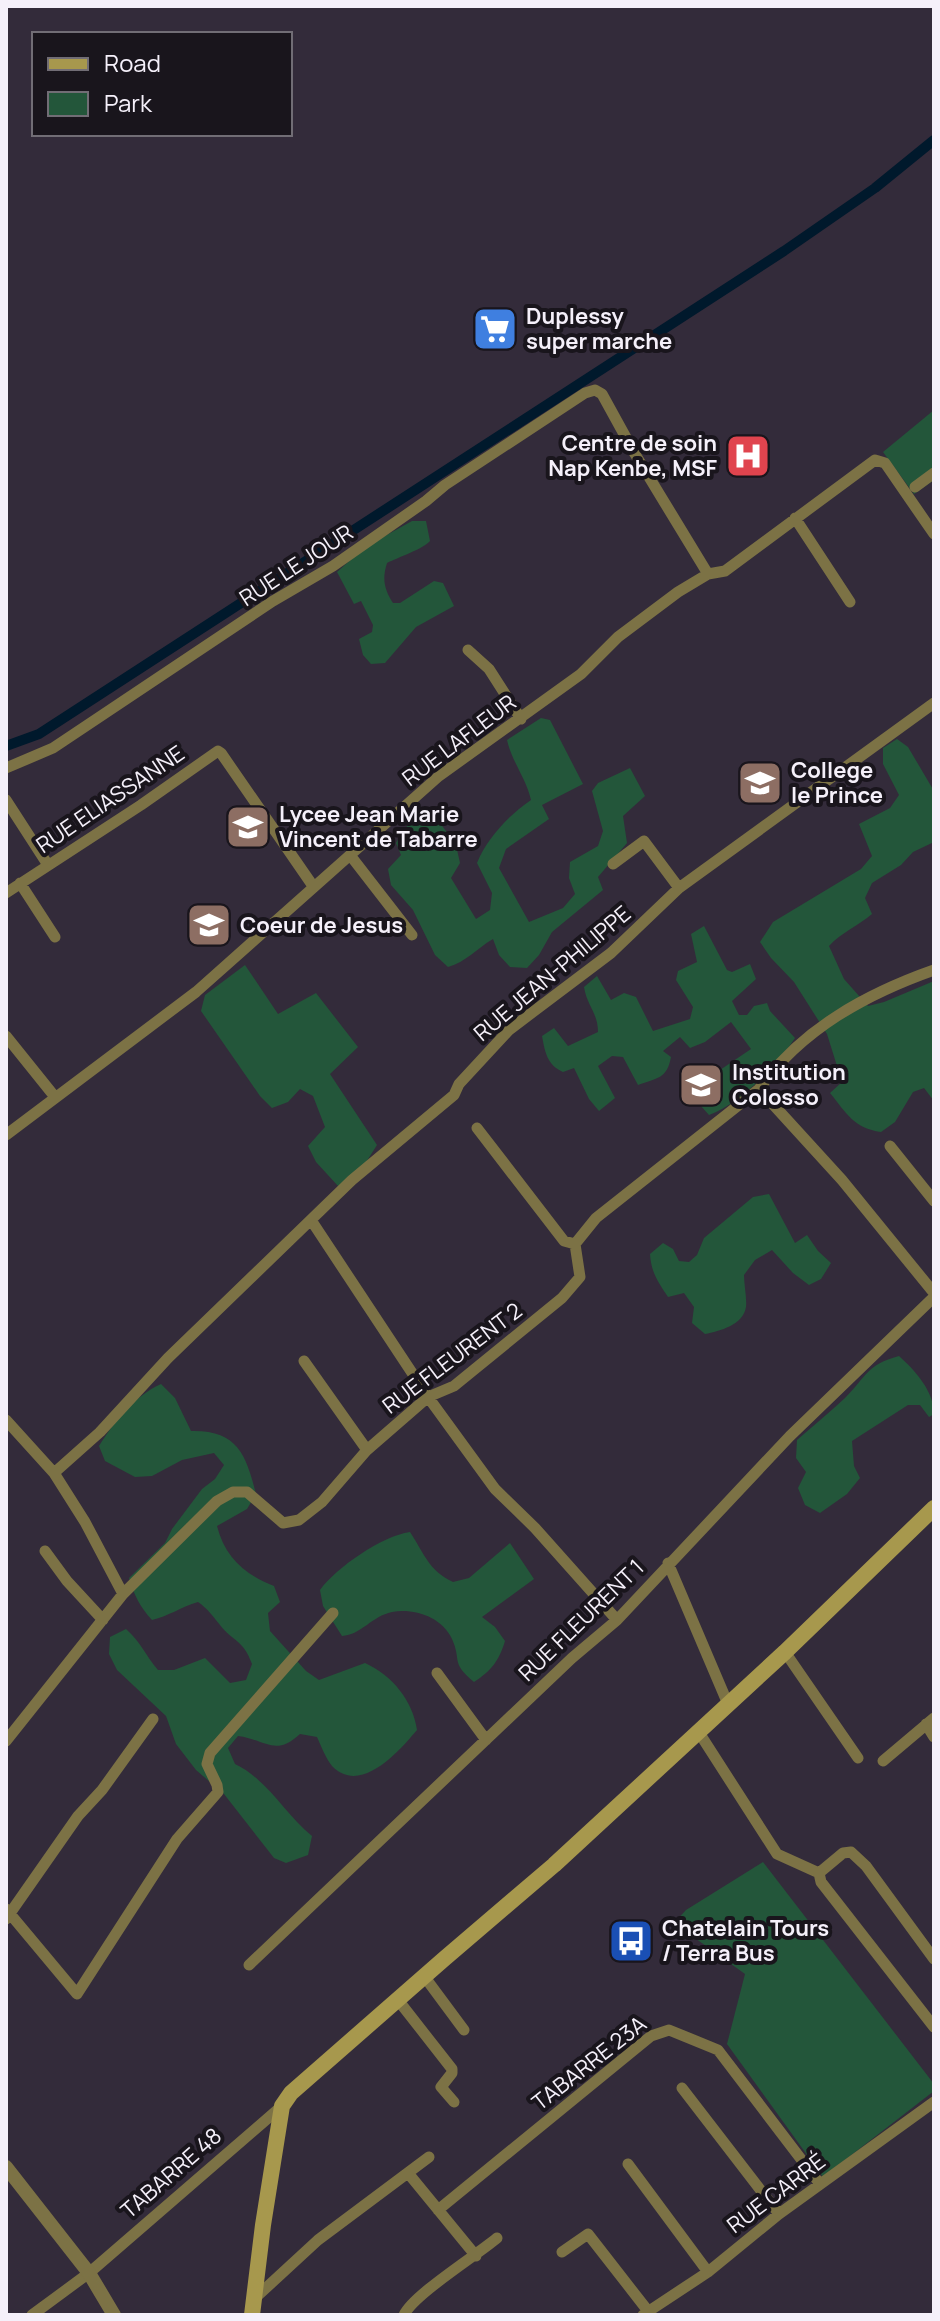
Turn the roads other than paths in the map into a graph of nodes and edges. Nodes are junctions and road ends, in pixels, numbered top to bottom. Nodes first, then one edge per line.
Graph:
1 (934, 473) edge
2 (915, 487) dead end
3 (795, 518) junction
4 (934, 534) edge
5 (708, 574) junction
6 (850, 602) dead end
7 (468, 650) dead end
8 (934, 703) edge
9 (521, 719) junction
10 (6, 768) edge
11 (6, 800) edge
12 (350, 855) junction
13 (613, 864) dead end
14 (48, 865) junction
15 (20, 883) junction
16 (313, 886) junction
17 (679, 888) junction
18 (6, 893) edge
19 (412, 935) dead end
20 (55, 937) dead end
21 (934, 970) edge
22 (6, 1036) edge
23 (759, 1089) junction
24 (55, 1097) junction
25 (477, 1128) dead end
26 (6, 1135) edge
27 (890, 1146) dead end
28 (934, 1201) edge
29 (311, 1220) junction
30 (575, 1244) junction
31 (934, 1295) edge
32 (304, 1361) dead end
33 (428, 1397) junction
34 (6, 1420) edge
35 (367, 1450) junction
36 (54, 1473) junction
37 (934, 1508) edge
38 (45, 1551) dead end
39 (668, 1563) junction
40 (123, 1594) junction
41 (333, 1613) dead end
42 (103, 1620) junction
43 (617, 1620) junction
44 (785, 1652) junction
45 (437, 1673) dead end
46 (728, 1704) junction
47 (153, 1719) dead end
48 (930, 1721) edge
49 (698, 1731) junction
50 (934, 1737) edge
51 (7, 1739) edge
52 (486, 1740) junction
53 (858, 1758) dead end
54 (883, 1761) dead end
55 (819, 1873) junction
56 (8, 1914) edge
57 (934, 1959) edge
58 (249, 1965) dead end
59 (424, 1976) junction
60 (398, 2000) junction
61 (934, 2027) edge
62 (464, 2030) dead end
63 (682, 2088) dead end
64 (454, 2102) dead end
65 (934, 2102) edge
66 (282, 2106) junction
67 (429, 2157) dead end
68 (628, 2164) dead end
69 (6, 2167) edge
70 (408, 2173) junction
71 (820, 2184) junction
72 (438, 2210) junction
73 (779, 2214) junction
74 (497, 2238) dead end
75 (562, 2252) dead end
76 (476, 2256) junction
77 (708, 2272) junction
78 (89, 2273) junction
79 (253, 2307) edge
80 (646, 2313) edge
81 (32, 2315) edge
82 (114, 2315) edge
83 (404, 2315) edge

1 - 2 street
3 - 4 street, RUE LAFLEUR
3 - 5 street, RUE LAFLEUR
3 - 6 street
5 - 9 street, RUE LAFLEUR
5 - 10 street, RUE LE JOUR
7 - 9 street
8 - 17 street, RUE JEAN-PHILIPPE
9 - 12 street, RUE LAFLEUR
11 - 14 street
12 - 16 street, RUE LAFLEUR
12 - 19 street
13 - 17 street
14 - 15 street, RUE ELIASSANNE
14 - 16 street, RUE ELIASSANNE
15 - 18 street, RUE ELIASSANNE
15 - 20 street
16 - 24 street, RUE LAFLEUR
17 - 29 street, RUE JEAN-PHILIPPE
21 - 23 street
22 - 24 street
23 - 30 street
23 - 31 street
24 - 26 street, RUE LAFLEUR
25 - 30 street
27 - 28 street
29 - 33 street
29 - 36 street, RUE JEAN-PHILIPPE
30 - 33 street, RUE FLEURENT 2
31 - 39 street, RUE FLEURENT 1
32 - 35 street
33 - 35 street, RUE FLEURENT 2
33 - 43 street
34 - 36 street
35 - 40 street, RUE FLEURENT 2
36 - 40 street
37 - 44 main road
38 - 42 street
39 - 43 street, RUE FLEURENT 1
39 - 46 street
40 - 42 street
41 - 56 street
42 - 51 street
43 - 52 street, RUE FLEURENT 1
44 - 46 main road
44 - 53 street
45 - 52 street
46 - 49 main road
47 - 56 street
48 - 50 street
48 - 54 street
49 - 55 street
49 - 59 main road
52 - 58 street, RUE FLEURENT 1
55 - 57 street
55 - 61 street
59 - 60 main road
59 - 62 street
60 - 64 street
60 - 66 main road
63 - 73 street
65 - 71 street, RUE CARRÉ
66 - 78 street, TABARRE 48
66 - 79 main road
67 - 70 street
68 - 77 street
69 - 78 street
70 - 72 street
70 - 79 street
71 - 72 street, TABARRE 23A
71 - 73 street, RUE CARRÉ
72 - 76 street
73 - 77 street, RUE CARRÉ
74 - 76 street
75 - 80 street
76 - 83 street
77 - 80 street, RUE CARRÉ
78 - 81 street, TABARRE 48
78 - 82 street

